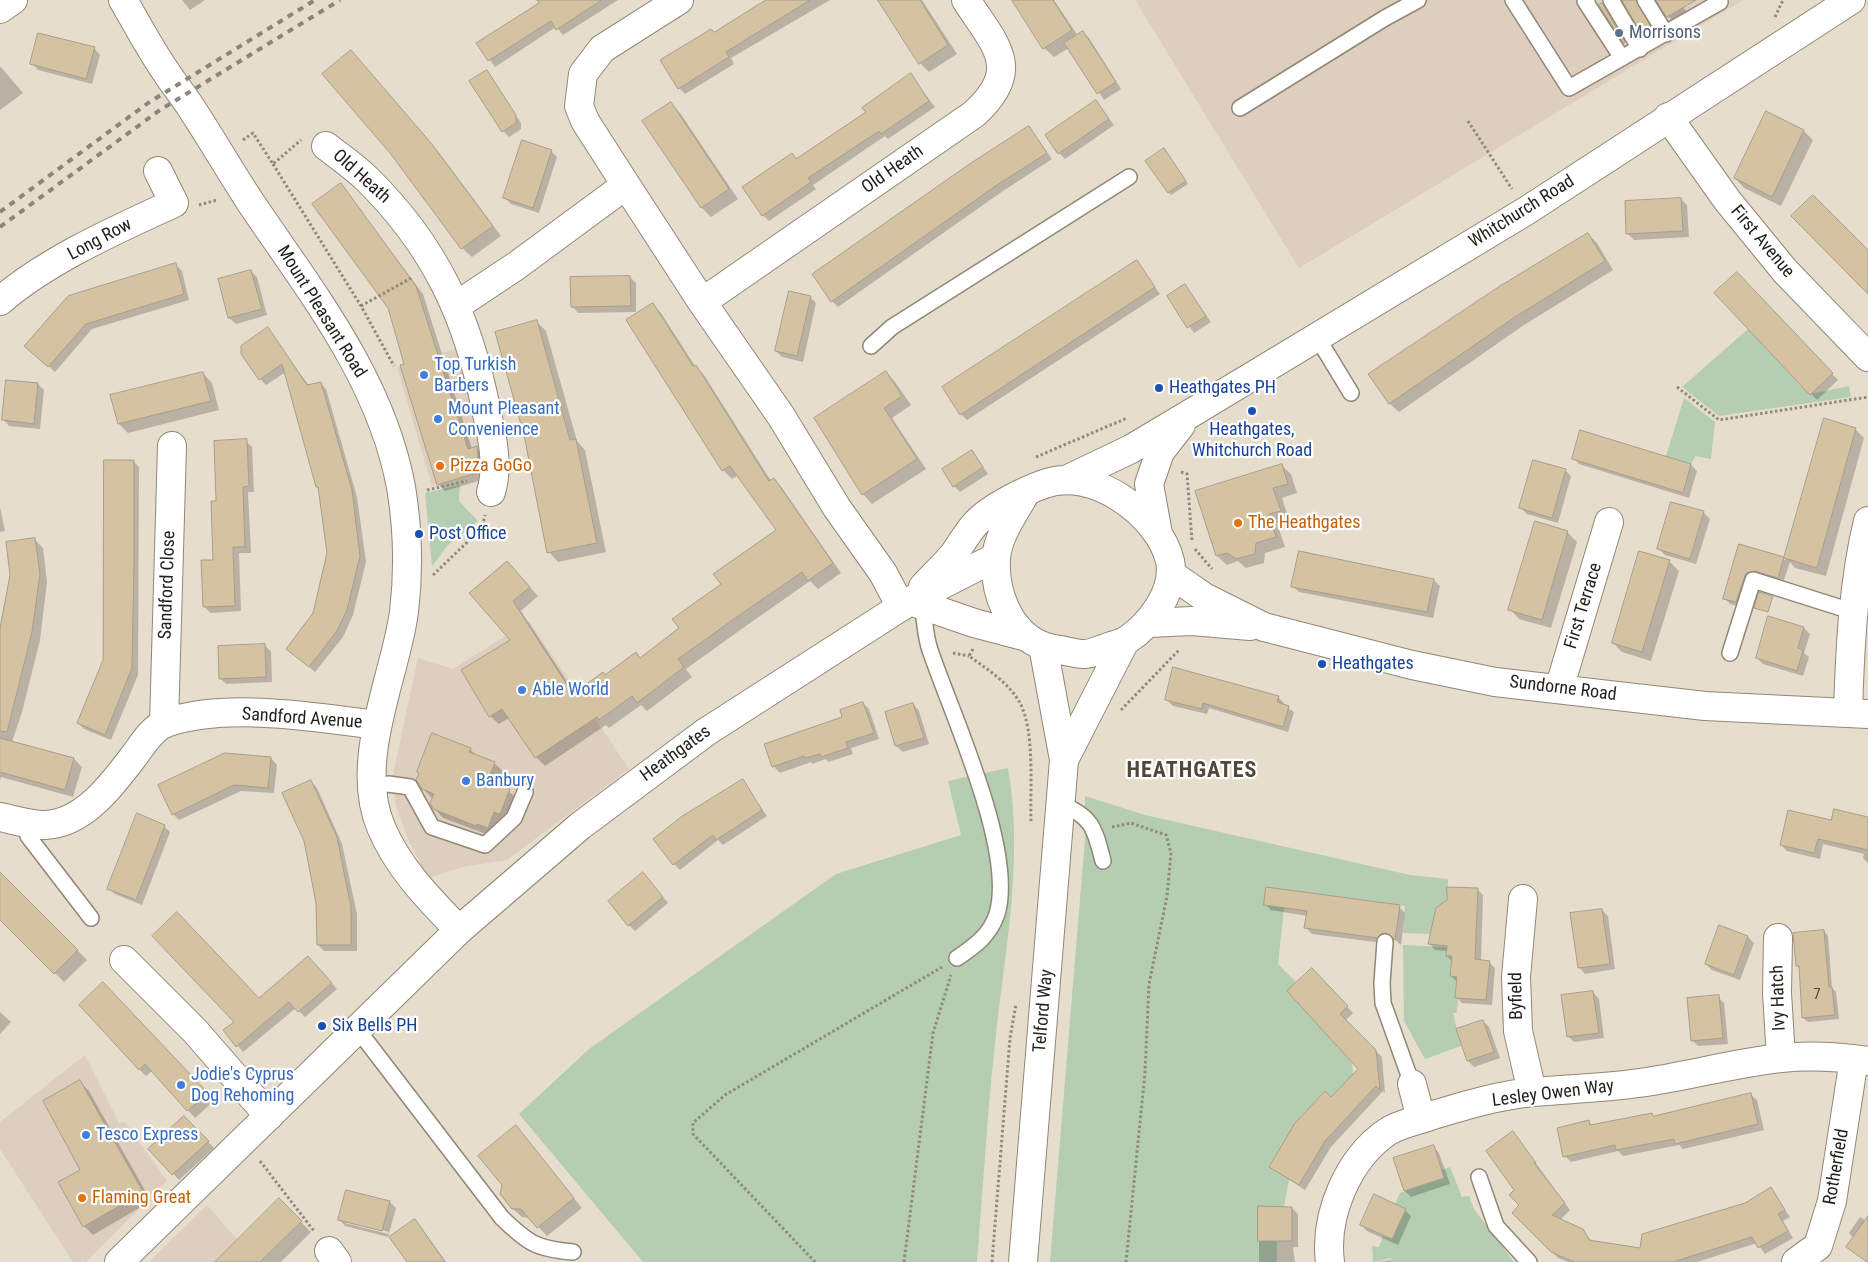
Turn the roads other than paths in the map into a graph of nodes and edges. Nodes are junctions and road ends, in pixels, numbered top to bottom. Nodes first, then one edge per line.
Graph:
1 (13, 0) edge
2 (123, 0) edge
3 (679, 0) edge
4 (966, 0) edge
5 (1418, 0) edge
6 (1513, 0) edge
7 (1587, 0) edge
8 (1611, 0) edge
9 (1645, 0) edge
10 (1719, 0) edge
11 (1844, 2) edge
12 (0, 9) edge
13 (1666, 34) junction
14 (1640, 49) junction
15 (1622, 58) junction
16 (1240, 108) dead end
17 (1668, 117) junction
18 (326, 146) road end
19 (158, 171) dead end
20 (1129, 177) dead end
21 (626, 185) junction
22 (0, 301) edge
23 (702, 302) junction
24 (456, 306) junction
25 (1317, 337) junction
26 (871, 346) dead end
27 (1868, 357) edge
28 (1351, 393) dead end
29 (1188, 415) junction
30 (172, 446) dead end
31 (1066, 480) junction
32 (492, 492) road end
33 (1024, 494) junction
34 (1868, 521) edge
35 (1609, 522) dead end
36 (1158, 534) junction
37 (996, 557) junction
38 (1171, 574) junction
39 (911, 604) junction
40 (1854, 612) junction
41 (1148, 623) junction
42 (1264, 627) junction
43 (1125, 641) junction
44 (1035, 642) junction
45 (1859, 649) edge
46 (1730, 654) dead end
47 (1560, 689) junction
48 (1858, 713) edge
49 (164, 724) junction
50 (377, 725) junction
51 (1064, 760) junction
52 (372, 788) junction
53 (525, 792) dead end
54 (1060, 804) junction
55 (13, 819) edge
56 (1103, 862) dead end
57 (1523, 899) dead end
58 (91, 918) dead end
59 (459, 930) junction
60 (1778, 938) dead end
61 (1385, 942) dead end
62 (957, 958) road end
63 (124, 960) dead end
64 (358, 1030) junction
65 (1781, 1058) junction
66 (1861, 1060) edge
67 (1412, 1084) joint
68 (1532, 1092) junction
69 (269, 1116) junction
70 (1421, 1119) junction
71 (1478, 1176) dead end
72 (573, 1252) dead end
73 (1805, 1259) edge
74 (119, 1262) edge
75 (1023, 1262) edge
76 (1330, 1262) edge
77 (1529, 1262) edge

1 - 12 street
2 - 50 street, Mount Pleasant Road
3 - 21 street
4 - 23 street, Old Heath
5 - 16 lane
6 - 15 lane
7 - 15 lane
8 - 14 lane
9 - 13 lane
10 - 13 lane
11 - 17 street, Whitchurch Road
13 - 14 lane
14 - 15 lane
17 - 25 street, Whitchurch Road
17 - 27 street, First Avenue
18 - 24 street, Old Heath
19 - 22 street, Long Row
20 - 26 lane
21 - 23 street
21 - 24 street
23 - 39 street
24 - 32 street, Old Heath
25 - 28 lane
25 - 29 street, Whitchurch Road
29 - 31 street, Whitchurch Road
29 - 36 street, Whitchurch Road
30 - 49 street, Sandford Close
31 - 33 street
31 - 36 street
33 - 37 street
33 - 39 street
34 - 40 street
35 - 47 street, First Terrace
36 - 38 street
37 - 39 street, Heathgates
37 - 44 street
38 - 41 street
38 - 42 street, Sundorne Road
39 - 44 street
39 - 59 street, Heathgates
39 - 62 lane
40 - 45 street
40 - 46 lane
41 - 42 street, Sundorne Road
41 - 43 street
42 - 47 street, Sundorne Road
43 - 44 street
43 - 51 street, Telford Way
44 - 51 street, Telford Way
45 - 48 street
47 - 48 street, Sundorne Road
49 - 50 street, Sandford Avenue
49 - 55 street, Sandford Avenue
50 - 52 street, Mount Pleasant Road
51 - 54 street, Telford Way
52 - 53 lane
52 - 59 street, Mount Pleasant Road
54 - 56 lane
54 - 75 street, Telford Way
55 - 58 lane
57 - 68 street, Byfield
59 - 64 street, Heathgates
60 - 65 street, Ivy Hatch
61 - 67 lane
63 - 69 street
64 - 69 street, Heathgates
64 - 72 lane
65 - 66 street, Lesley Owen Way
65 - 68 street, Lesley Owen Way
66 - 73 street, Rotherfield
67 - 70 street
68 - 70 street, Lesley Owen Way
69 - 74 street, Heathgates
70 - 76 street, Lesley Owen Way
71 - 77 lane

